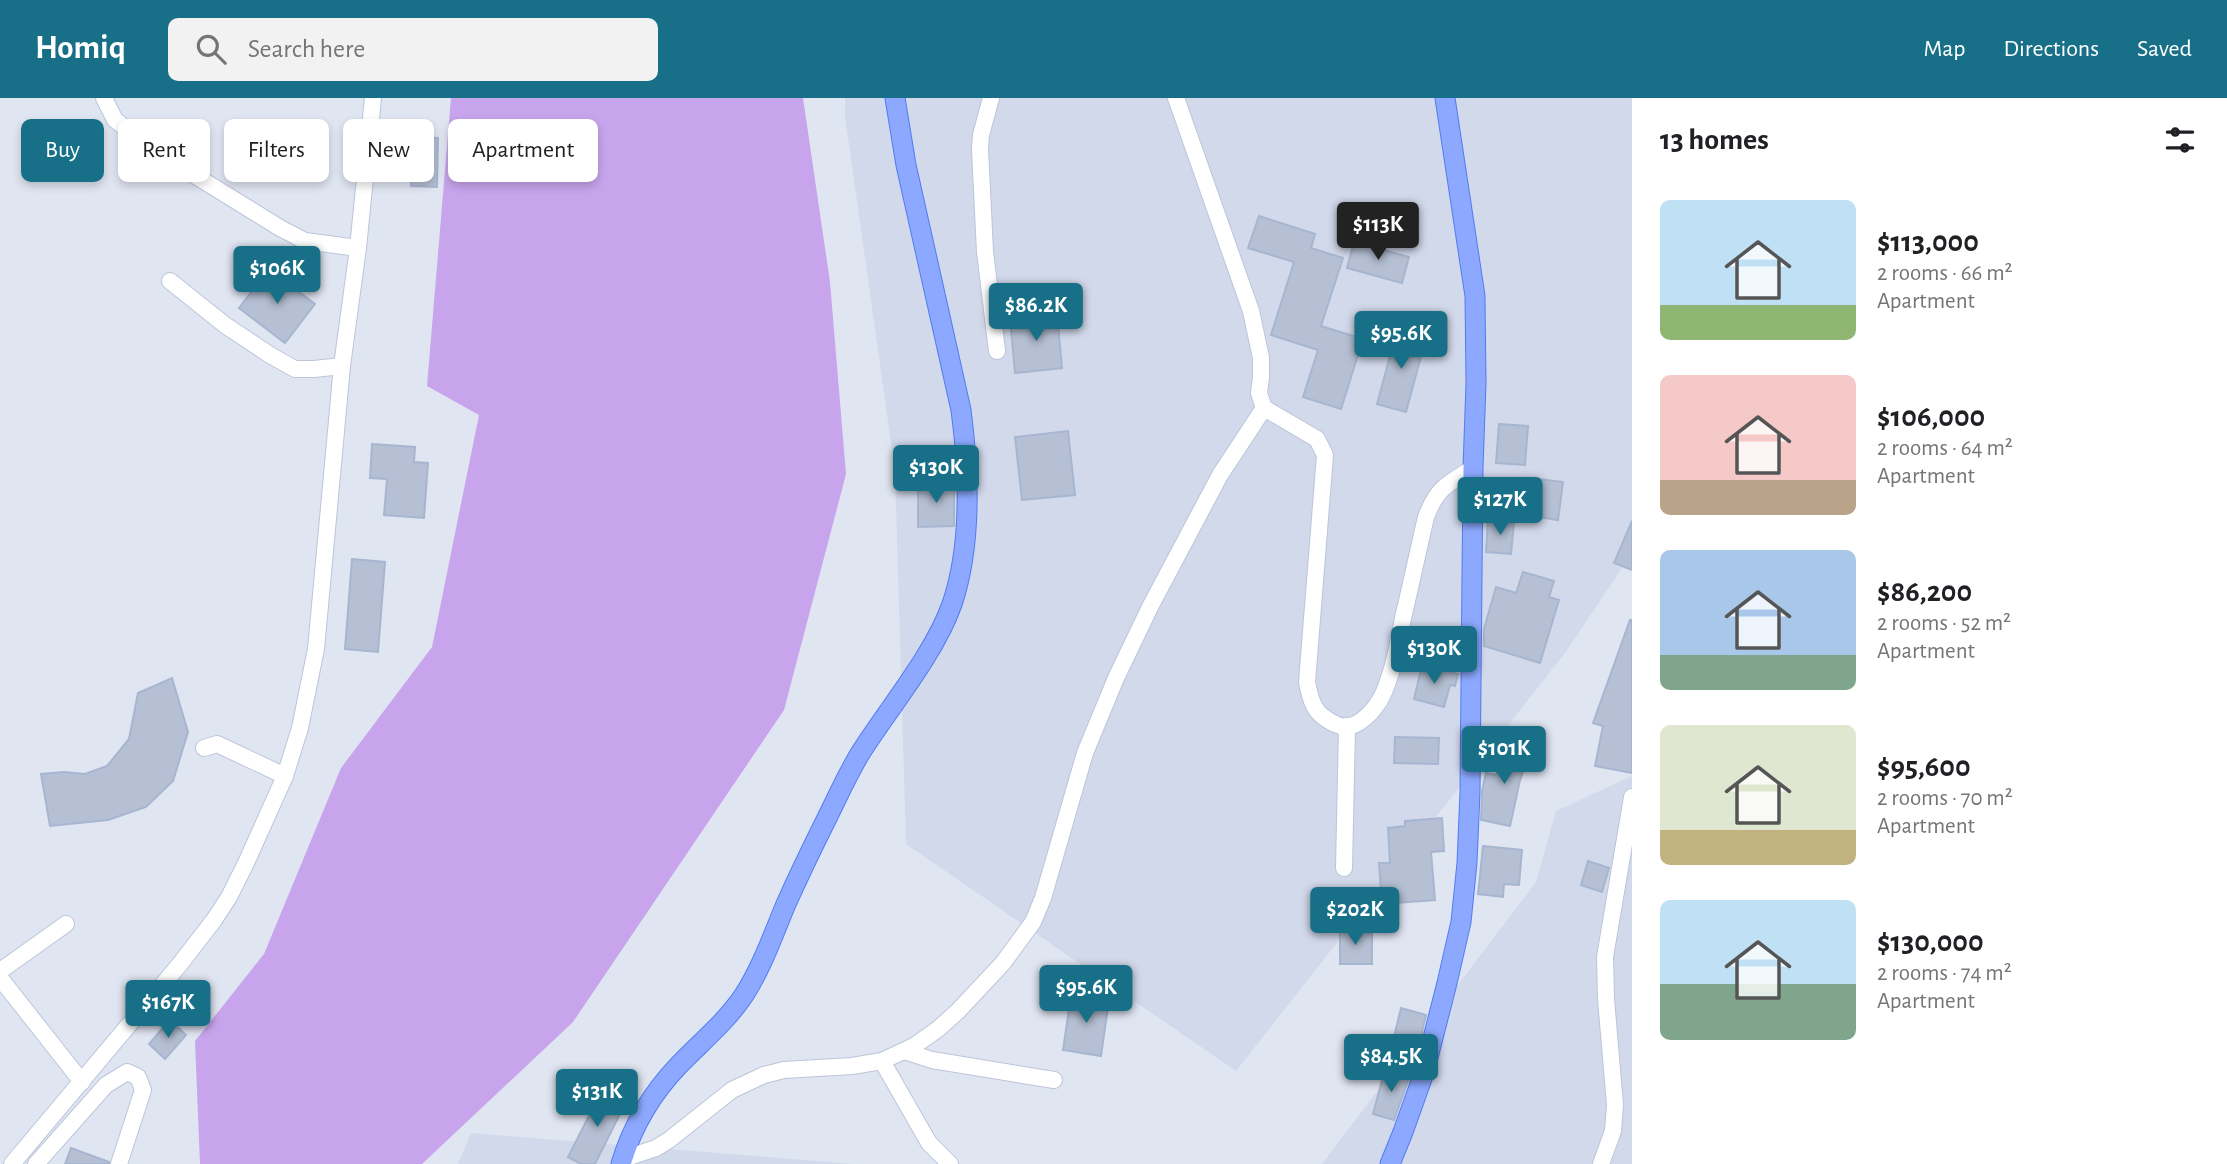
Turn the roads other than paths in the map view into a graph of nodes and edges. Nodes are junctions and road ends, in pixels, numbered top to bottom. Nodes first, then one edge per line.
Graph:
1 (104, 98) edge
2 (373, 98) edge
3 (895, 98) edge
4 (991, 98) edge
5 (1176, 98) edge
6 (1445, 98) edge
7 (359, 248) junction
8 (170, 281) dead end
9 (997, 351) dead end
10 (342, 366) junction
11 (1264, 408) junction
12 (1473, 468) junction
13 (1347, 726) junction
14 (204, 748) dead end
15 (285, 776) junction
16 (1632, 797) edge
17 (1344, 868) dead end
18 (65, 924) dead end
19 (0, 971) edge
20 (0, 978) edge
21 (904, 1051) junction
22 (882, 1061) junction
23 (1054, 1080) dead end
24 (82, 1082) junction
25 (622, 1161) edge
26 (12, 1164) edge
27 (36, 1164) edge
28 (119, 1164) edge
29 (950, 1164) edge
30 (1390, 1164) edge
31 (1601, 1164) edge

1 - 7 street
2 - 7 street
3 - 25 main road
4 - 9 street
5 - 11 street
6 - 12 main road
7 - 10 street
8 - 10 street
10 - 15 street
11 - 13 street
11 - 21 street
12 - 13 street
12 - 30 main road
13 - 17 street
14 - 15 street
15 - 24 street
16 - 31 street
18 - 19 street
20 - 24 street
21 - 22 street
21 - 23 street
22 - 25 street
22 - 29 street
24 - 26 street
27 - 28 street

